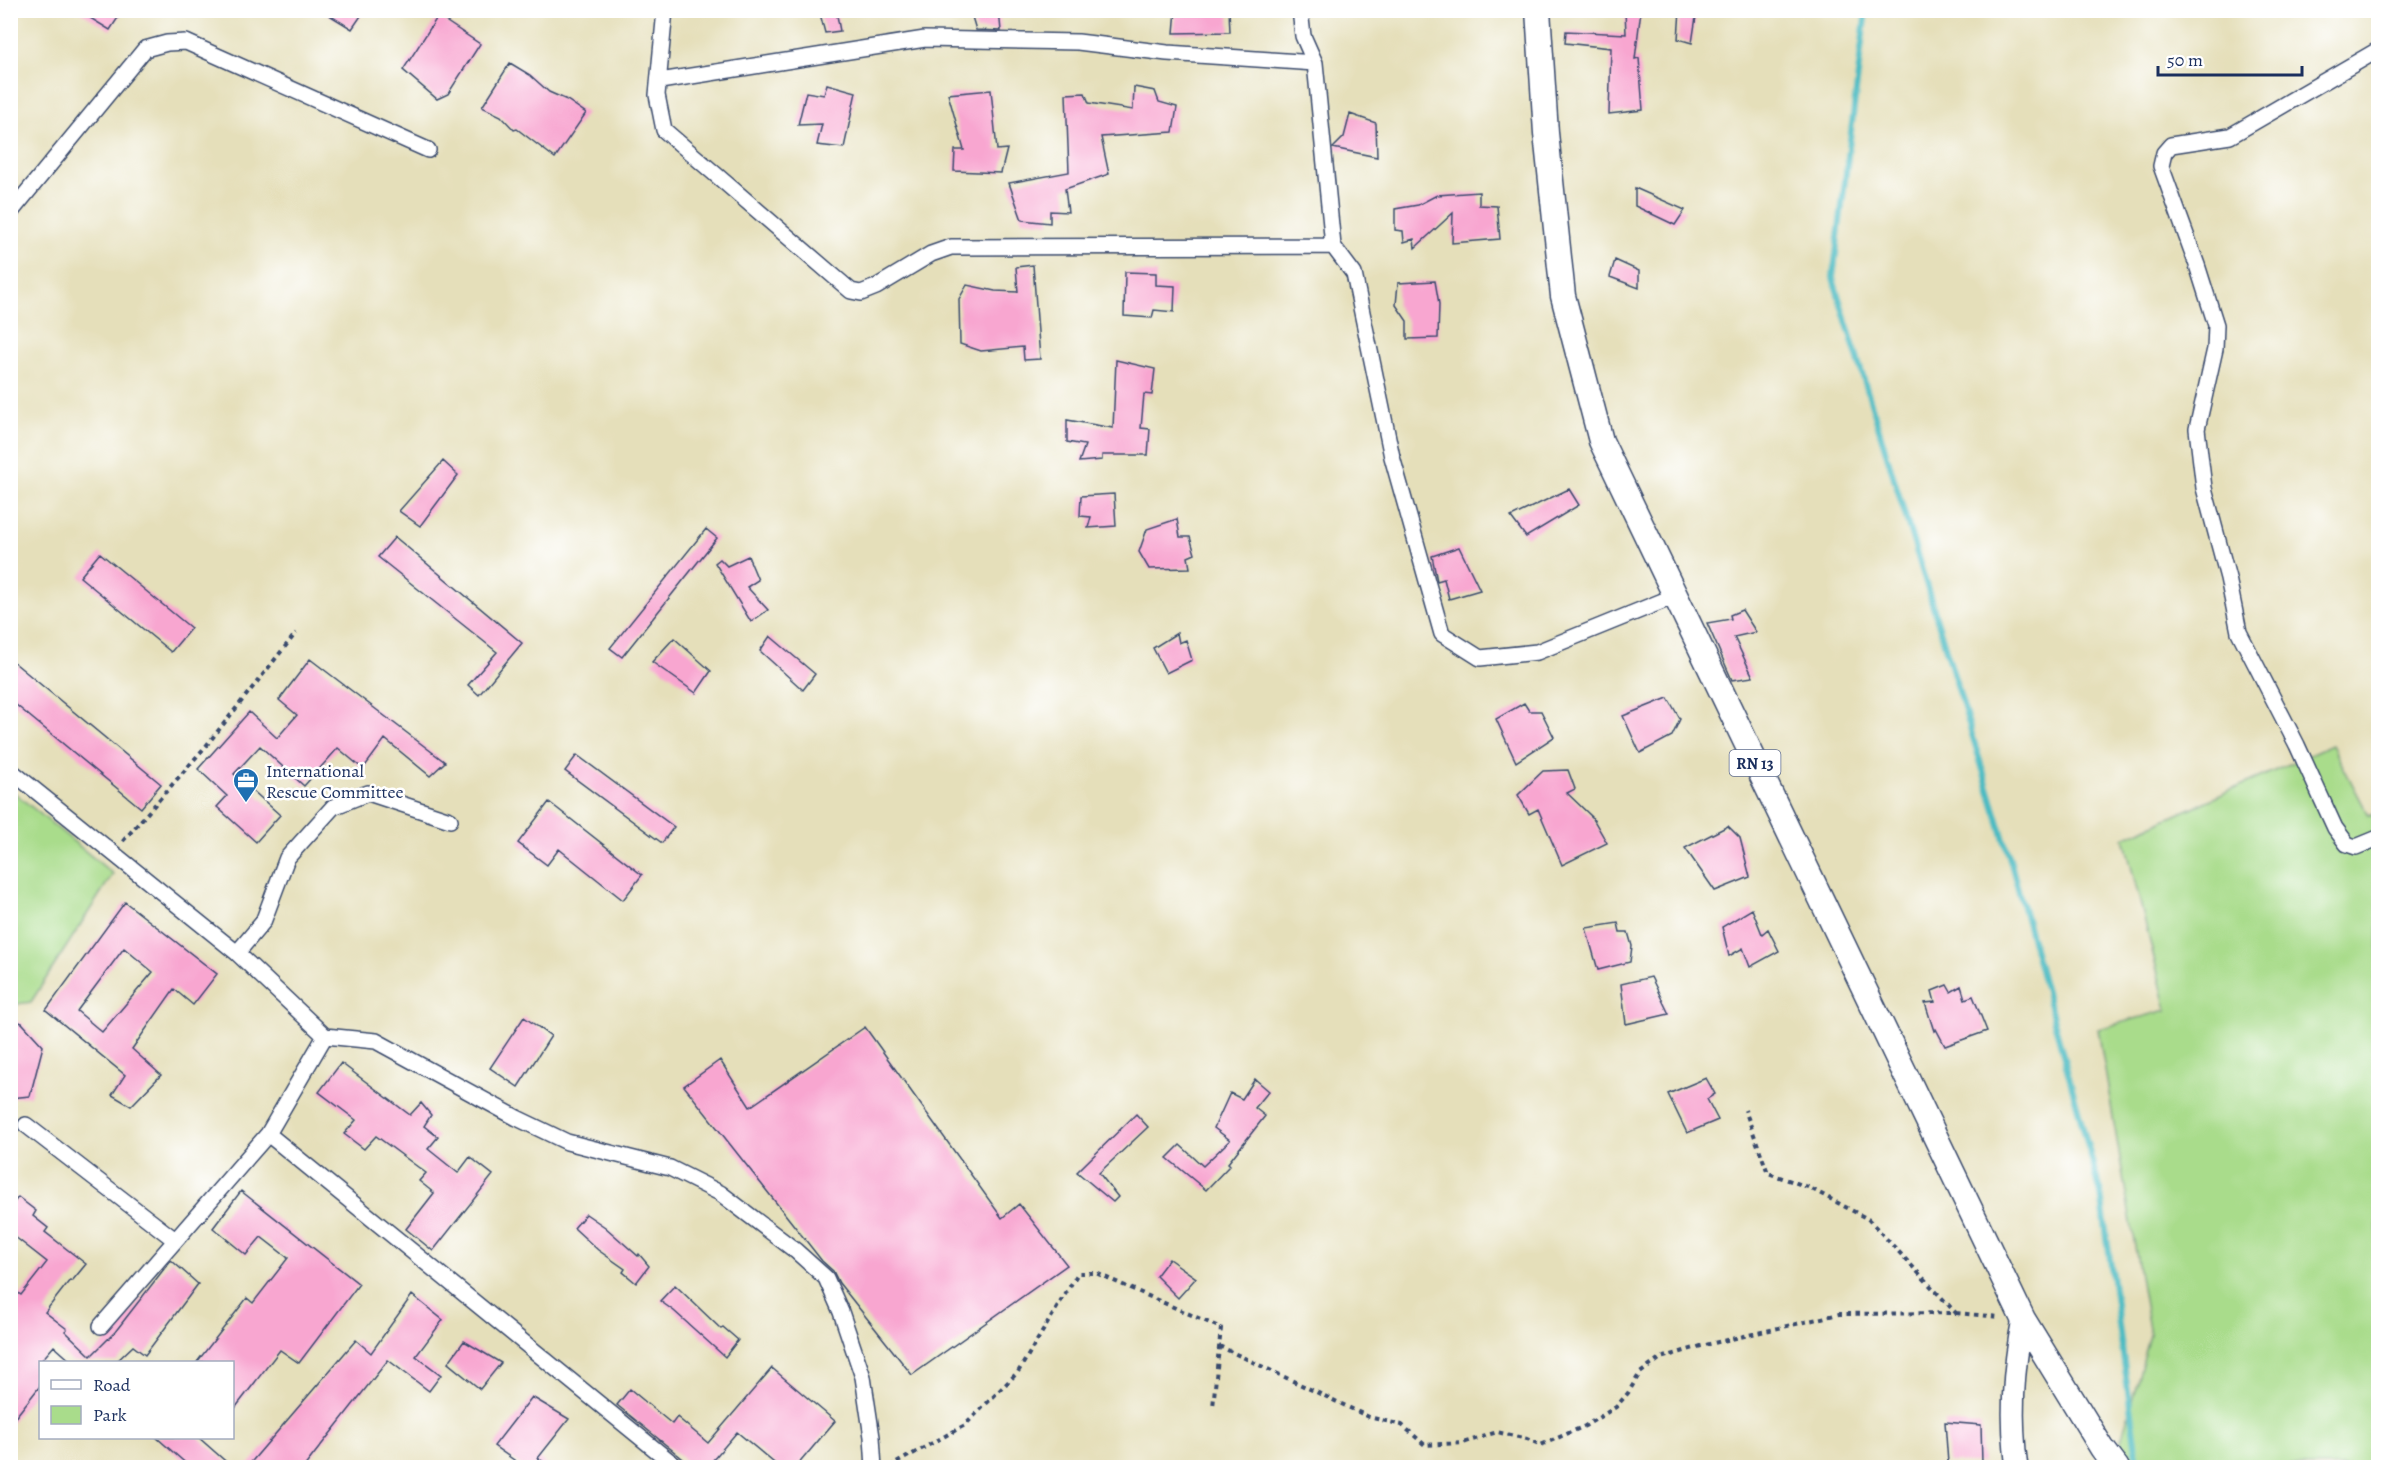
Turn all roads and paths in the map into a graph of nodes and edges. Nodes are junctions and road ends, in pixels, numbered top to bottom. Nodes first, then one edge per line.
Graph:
1 (665, 10) edge
2 (1300, 10) edge
3 (1538, 10) edge
4 (2379, 50) edge
5 (1315, 63) junction
6 (660, 81) junction
7 (429, 150) dead end
8 (10, 213) edge
9 (1334, 246) junction
10 (1675, 596) junction
11 (296, 633) dead end
12 (10, 770) edge
13 (450, 820) dead end
14 (2379, 838) edge
15 (113, 853) junction
16 (237, 953) junction
17 (325, 1035) junction
18 (1745, 1110) dead end
19 (26, 1125) dead end
20 (268, 1134) junction
21 (175, 1240) junction
22 (1956, 1313) junction
23 (2023, 1319) junction
24 (100, 1326) dead end
25 (1219, 1346) junction
26 (1213, 1407) dead end
27 (678, 1467) edge
28 (874, 1467) edge
29 (888, 1467) edge
30 (2017, 1467) edge
31 (2117, 1467) edge

1 - 6 street
2 - 5 street
3 - 10 main road, RN 13
4 - 14 street
5 - 6 street
5 - 9 street
6 - 9 street
7 - 8 street
9 - 10 street
10 - 23 main road, RN 13
11 - 15 path
12 - 15 street
13 - 16 street
15 - 16 street
16 - 17 street
17 - 20 street
17 - 28 street
18 - 22 path
19 - 21 street
20 - 21 street
20 - 27 street
21 - 24 street
22 - 23 path
22 - 25 path
23 - 30 main road
23 - 31 main road, RN 13
25 - 26 path
25 - 29 path

